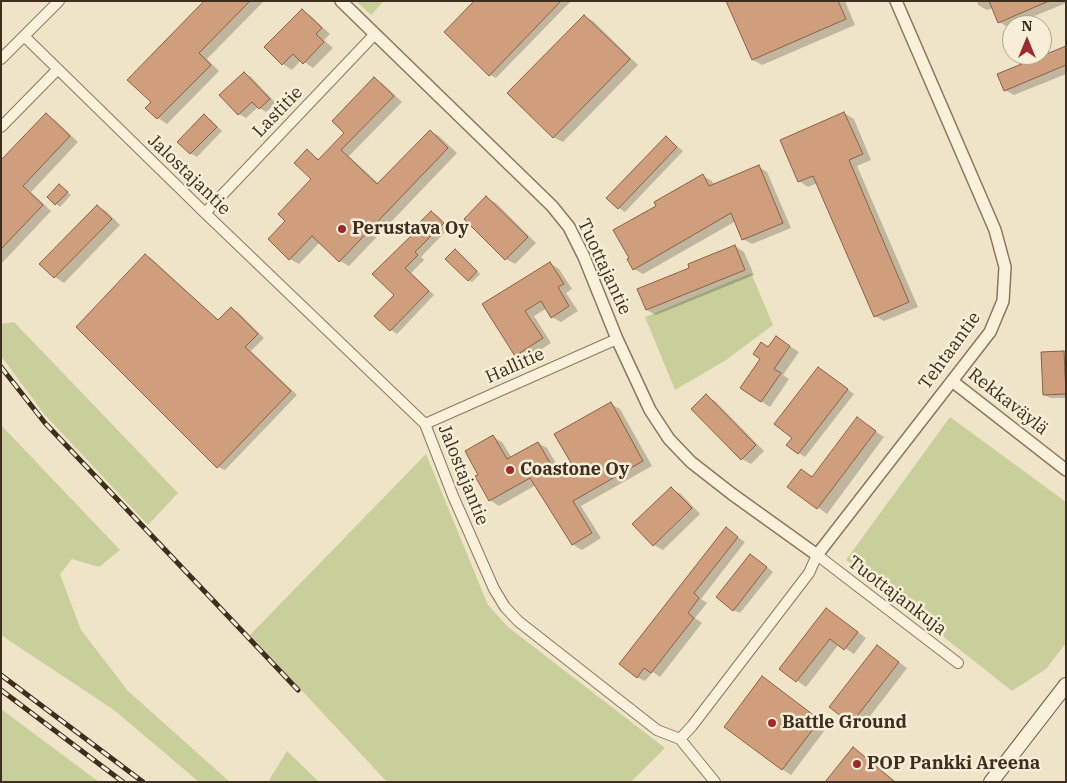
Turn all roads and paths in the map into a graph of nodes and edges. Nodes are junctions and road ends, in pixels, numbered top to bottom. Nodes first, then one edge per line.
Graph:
1 (59, 1) edge
2 (341, 1) edge
3 (896, 1) edge
4 (375, 34) junction
5 (25, 37) junction
6 (1, 59) edge
7 (57, 70) junction
8 (1, 127) edge
9 (204, 213) junction
10 (617, 338) junction
11 (952, 381) junction
12 (425, 424) junction
13 (1066, 470) edge
14 (817, 555) junction
15 (958, 663) dead end
16 (1066, 685) edge
17 (680, 739) junction
18 (715, 782) edge
19 (991, 782) edge

1 - 5 street
2 - 4 street, Tuottajantie
3 - 11 street, Tehtaantie
4 - 9 street, Lastitie
4 - 10 street, Tuottajantie
5 - 6 street
5 - 7 street, Jalostajantie
7 - 8 street
7 - 9 street, Jalostajantie
9 - 12 street, Jalostajantie
10 - 12 street, Hallitie
10 - 14 street, Tuottajantie
11 - 13 street, Rekkaväylä
11 - 14 street, Tehtaantie
12 - 17 street, Jalostajantie
14 - 15 street, Tuottajankuja
14 - 17 street
16 - 19 main road
17 - 18 street

